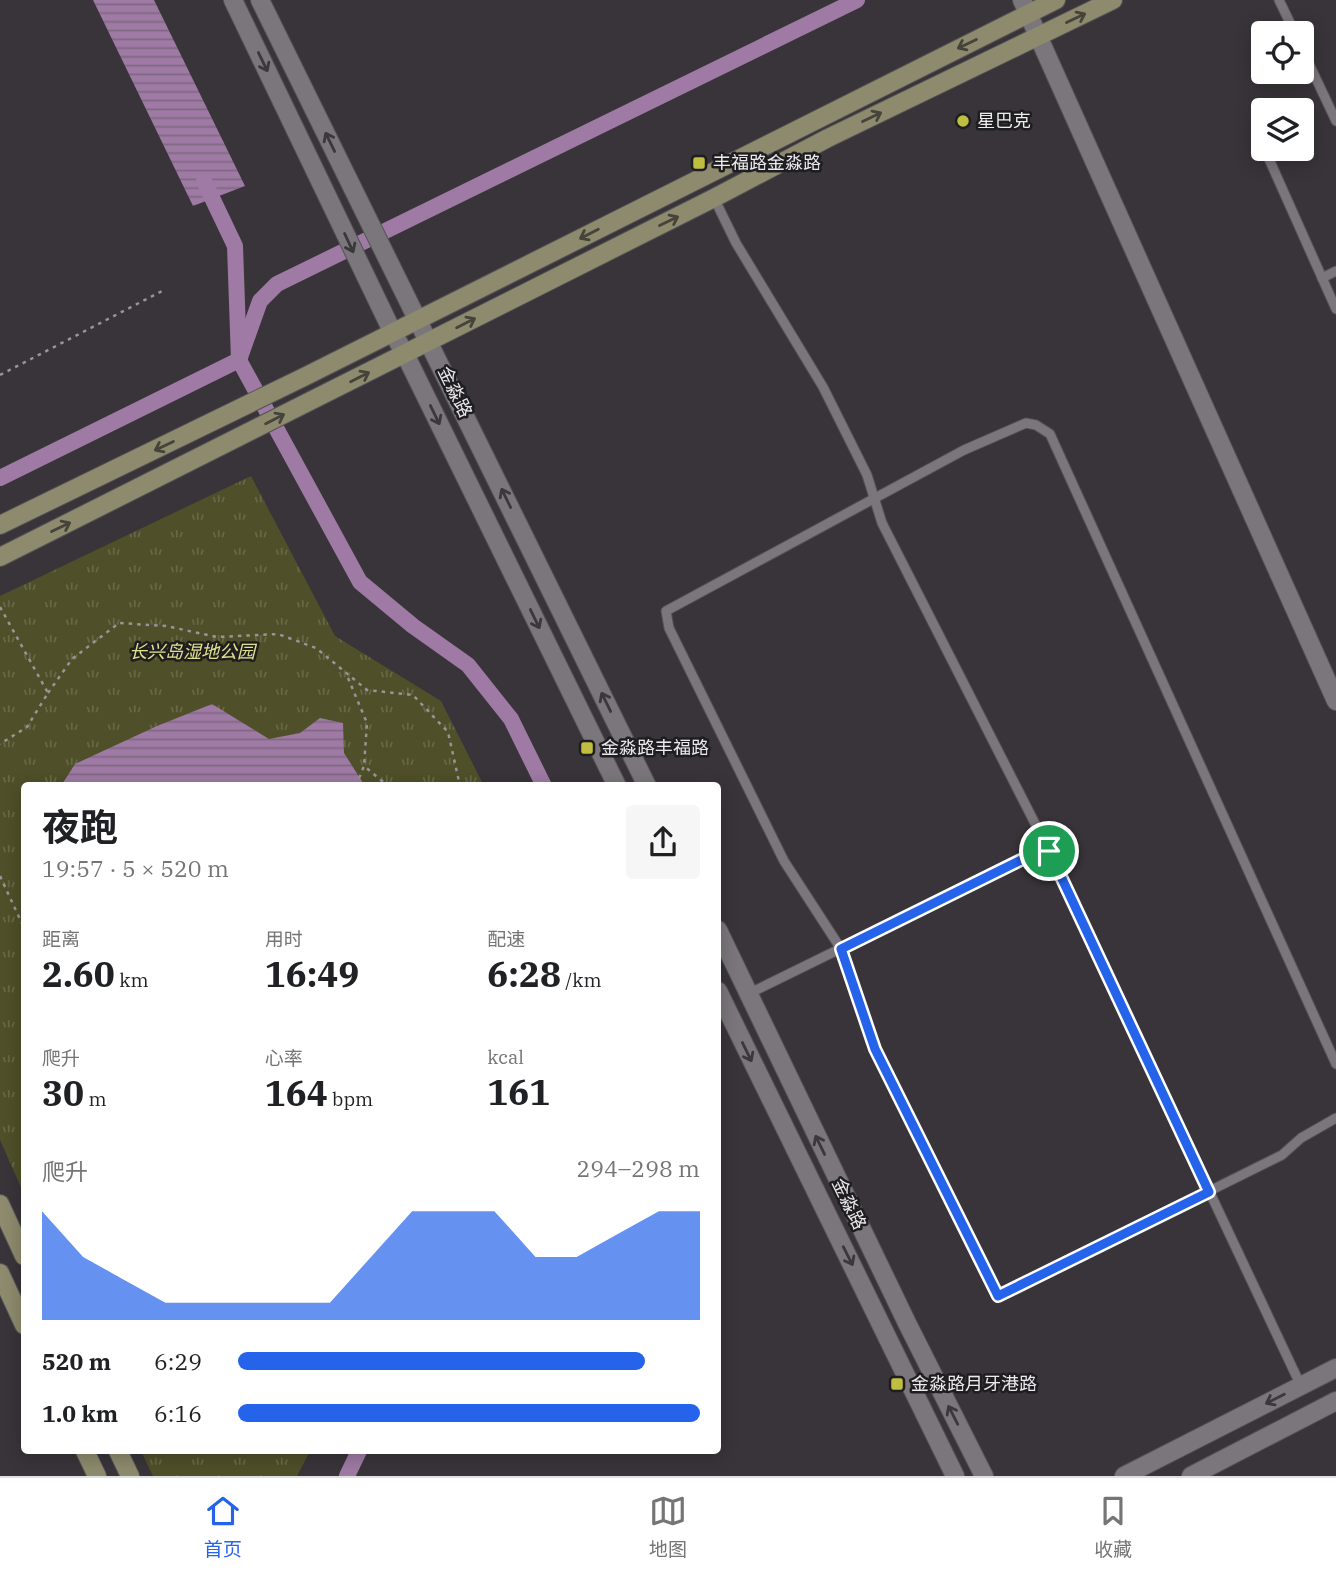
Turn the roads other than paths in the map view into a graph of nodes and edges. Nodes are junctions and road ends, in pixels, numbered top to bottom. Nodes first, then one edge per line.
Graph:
1 (233, 0) edge
2 (260, 0) edge
3 (1056, 0) edge
4 (1112, 0) edge
5 (1279, 0) edge
6 (1025, 7) edge
7 (1289, 21) edge
8 (1038, 37) junction
9 (1314, 74) edge
10 (1336, 121) edge
11 (1270, 161) edge
12 (714, 198) junction
13 (1336, 271) edge
14 (1322, 278) junction
15 (1336, 309) edge
16 (418, 320) junction
17 (393, 333) junction
18 (429, 341) junction
19 (405, 354) junction
20 (874, 499) junction
21 (0, 525) edge
22 (0, 557) edge
23 (1336, 701) edge
24 (615, 782) edge
25 (645, 782) edge
26 (1049, 851) junction
27 (721, 937) edge
28 (841, 949) junction
29 (747, 994) junction
30 (721, 997) edge
31 (1336, 1064) edge
32 (1336, 1118) edge
33 (1209, 1192) junction
34 (0, 1204) edge
35 (21, 1250) edge
36 (0, 1273) edge
37 (21, 1318) edge
38 (1336, 1368) edge
39 (1301, 1386) junction
40 (1336, 1401) edge
41 (86, 1454) edge
42 (119, 1454) edge
43 (97, 1476) edge
44 (130, 1476) edge
45 (955, 1476) edge
46 (984, 1476) edge
47 (1124, 1476) edge
48 (1191, 1476) edge

1 -> 17 street, 金淼路
16 -> 2 street, 金淼路
3 - 6 street
8 -> 4 street
5 - 7 lane
6 - 8 street
6 -> 16 street
12 -> 8 street
8 - 23 street
9 - 10 lane
11 - 14 lane
18 -> 12 street
12 - 20 lane
13 - 14 lane
14 - 15 lane
16 - 17 street
16 - 18 street, 金淼路
17 - 19 street, 金淼路
17 -> 21 street
18 - 19 street
25 -> 18 street, 金淼路
22 -> 19 street
19 -> 24 street, 金淼路
20 - 26 lane
20 - 28 lane
20 - 31 lane
26 - 28 lane
26 - 33 lane
27 - 29 street, 金淼路
28 - 29 lane
28 - 33 lane
46 -> 29 street, 金淼路
30 -> 45 street, 金淼路
32 - 33 lane
33 - 39 lane
34 - 35 street
36 - 37 street
38 - 39 street
39 -> 47 street
40 - 48 street
41 - 43 street
42 - 44 street

